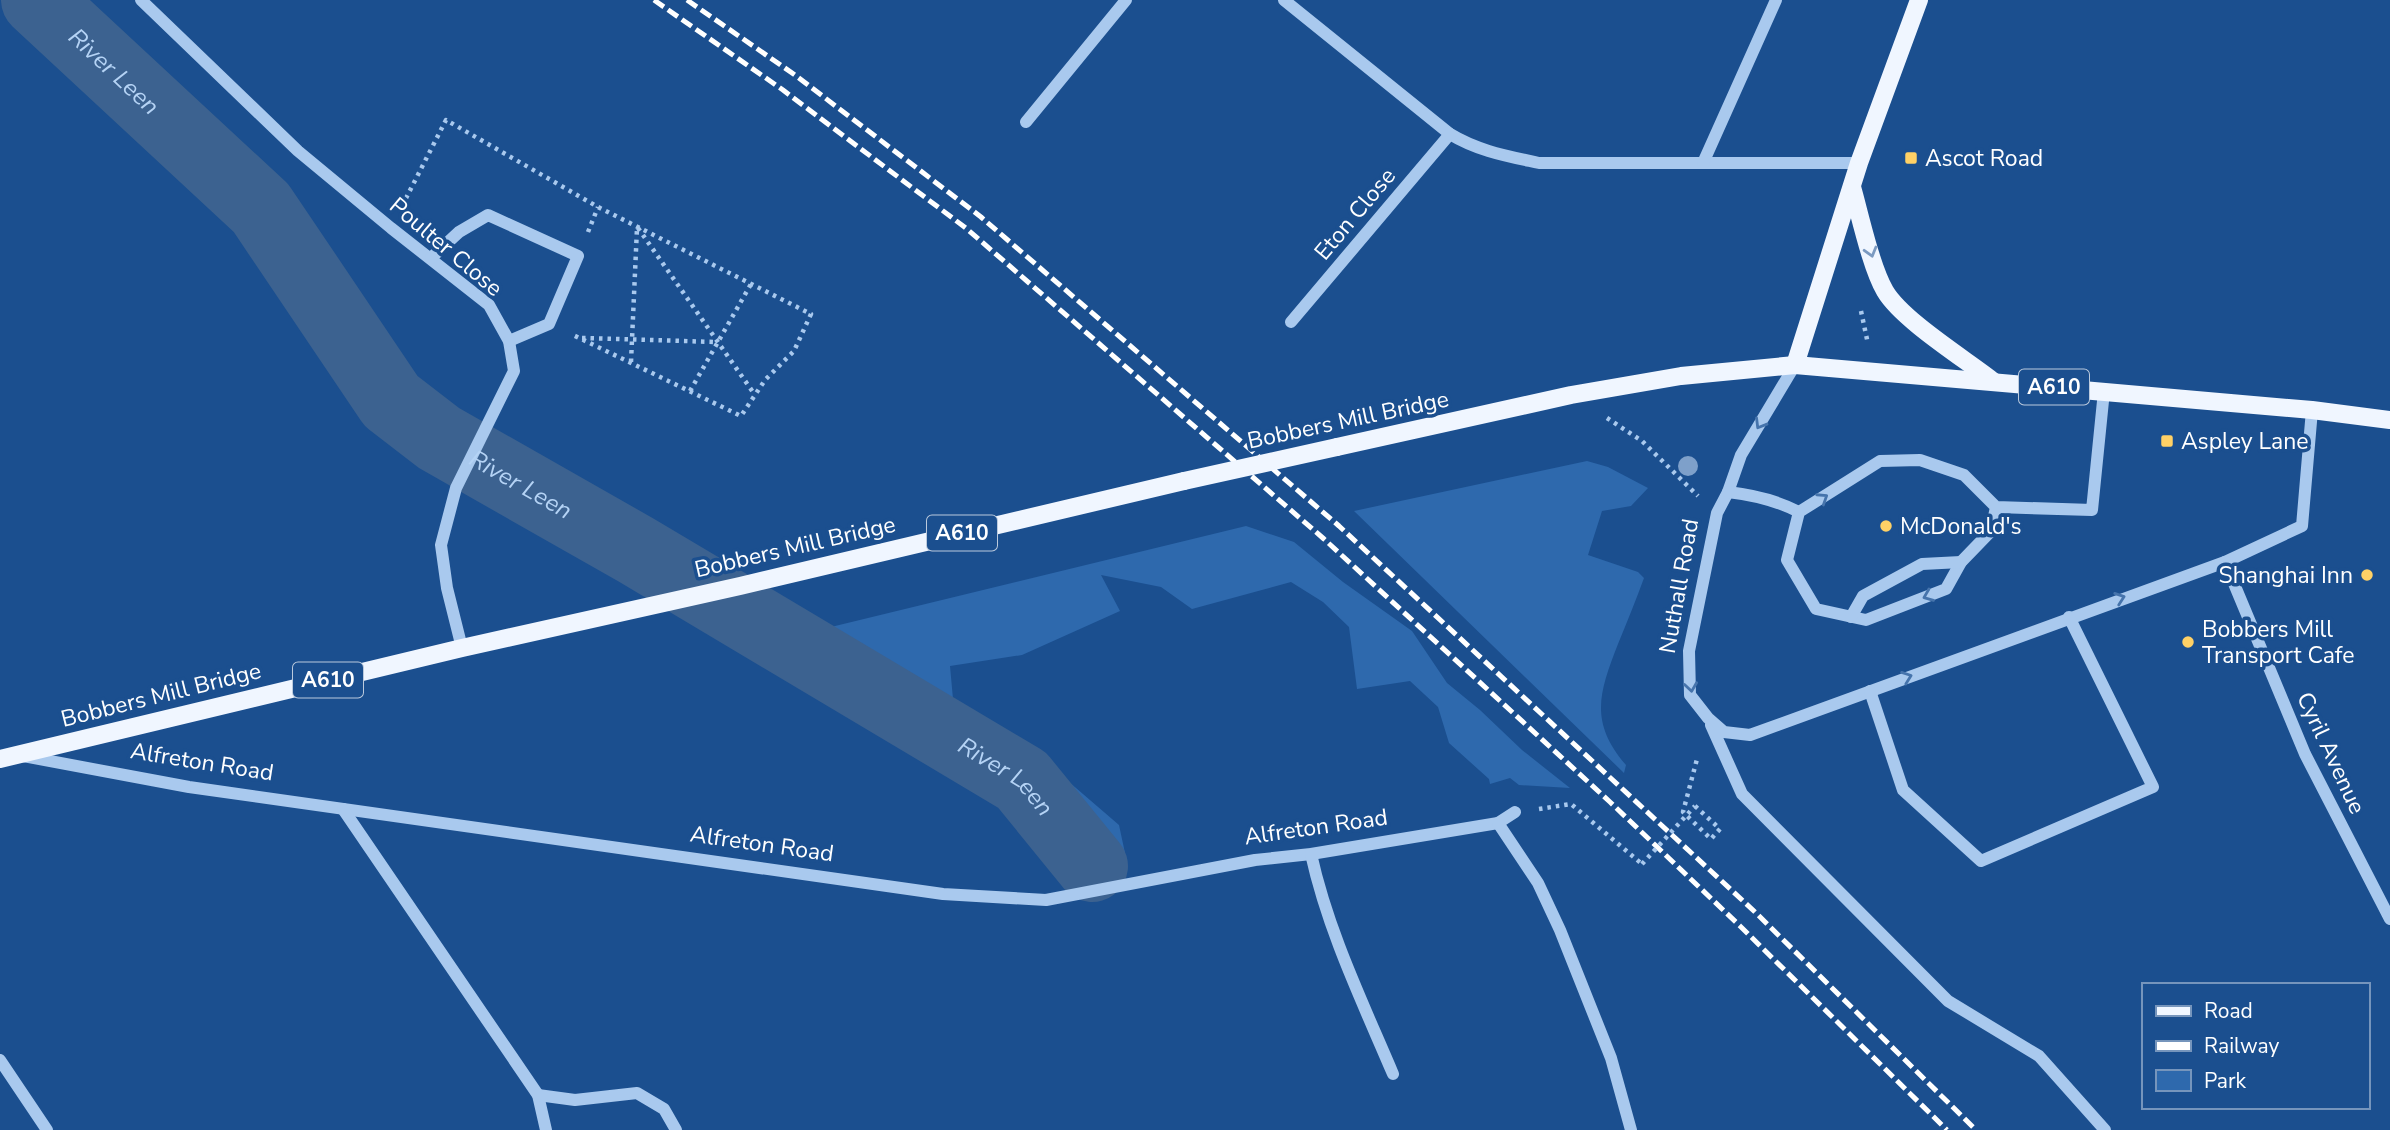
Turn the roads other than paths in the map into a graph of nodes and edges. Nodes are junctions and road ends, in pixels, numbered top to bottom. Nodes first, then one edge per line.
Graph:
1 (141, 0) edge
2 (1126, 0) edge
3 (1284, 0) edge
4 (1776, 0) edge
5 (1919, 0) edge
6 (1027, 122) dead end
7 (1450, 134) junction
8 (1703, 163) junction
9 (1859, 163) junction
10 (1852, 187) junction
11 (431, 258) junction
12 (1291, 322) dead end
13 (509, 341) junction
14 (1795, 365) junction
15 (1993, 381) junction
16 (2104, 391) junction
17 (2312, 410) junction
18 (2390, 420) edge
19 (1728, 492) junction
20 (1996, 507) junction
21 (1799, 512) junction
22 (1961, 562) junction
23 (2225, 562) junction
24 (1851, 617) junction
25 (2069, 617) junction
26 (462, 648) junction
27 (1870, 691) junction
28 (1708, 718) junction
29 (8, 757) edge
30 (343, 809) junction
31 (1515, 812) road end
32 (1499, 823) junction
33 (1311, 854) junction
34 (2390, 919) edge
35 (0, 1060) edge
36 (1393, 1074) dead end
37 (538, 1095) junction
38 (47, 1130) edge
39 (546, 1130) edge
40 (676, 1130) edge
41 (1631, 1130) edge
42 (2105, 1130) edge

1 - 11 street, Poulter Close
2 - 6 street
3 - 7 street
4 - 8 street
5 - 9 main road
7 - 8 street
7 - 12 street, Eton Close
8 - 9 street
9 - 10 main road
10 - 14 main road
10 -> 15 main road
11 - 13 street, Poulter Close
11 - 13 street
13 - 26 street, Poulter Close
14 - 15 main road, A610
14 -> 19 street, Nuthall Road
14 - 26 main road, Bobbers Mill Bridge / A610, bridge
15 - 16 main road, A610
16 - 17 main road, A610
16 - 20 street
17 - 18 main road, A610
17 - 23 street, Nuthall Road
19 - 21 street
19 -> 28 street, Nuthall Road
21 -> 20 street
20 - 22 street
21 - 24 street
22 - 24 street
22 -> 24 street
25 -> 23 street, Nuthall Road
23 - 34 street, Cyril Avenue
27 -> 25 street, Nuthall Road
25 - 27 street
26 - 29 main road, Bobbers Mill Bridge / A610
27 - 28 street, Nuthall Road
28 - 42 street
29 - 30 street, Alfreton Road
30 - 33 street, Alfreton Road
30 - 37 street
31 - 32 street, Alfreton Road
32 - 33 street, Alfreton Road
32 - 41 street
33 - 36 street
35 - 38 street
37 - 39 street
37 - 40 street

